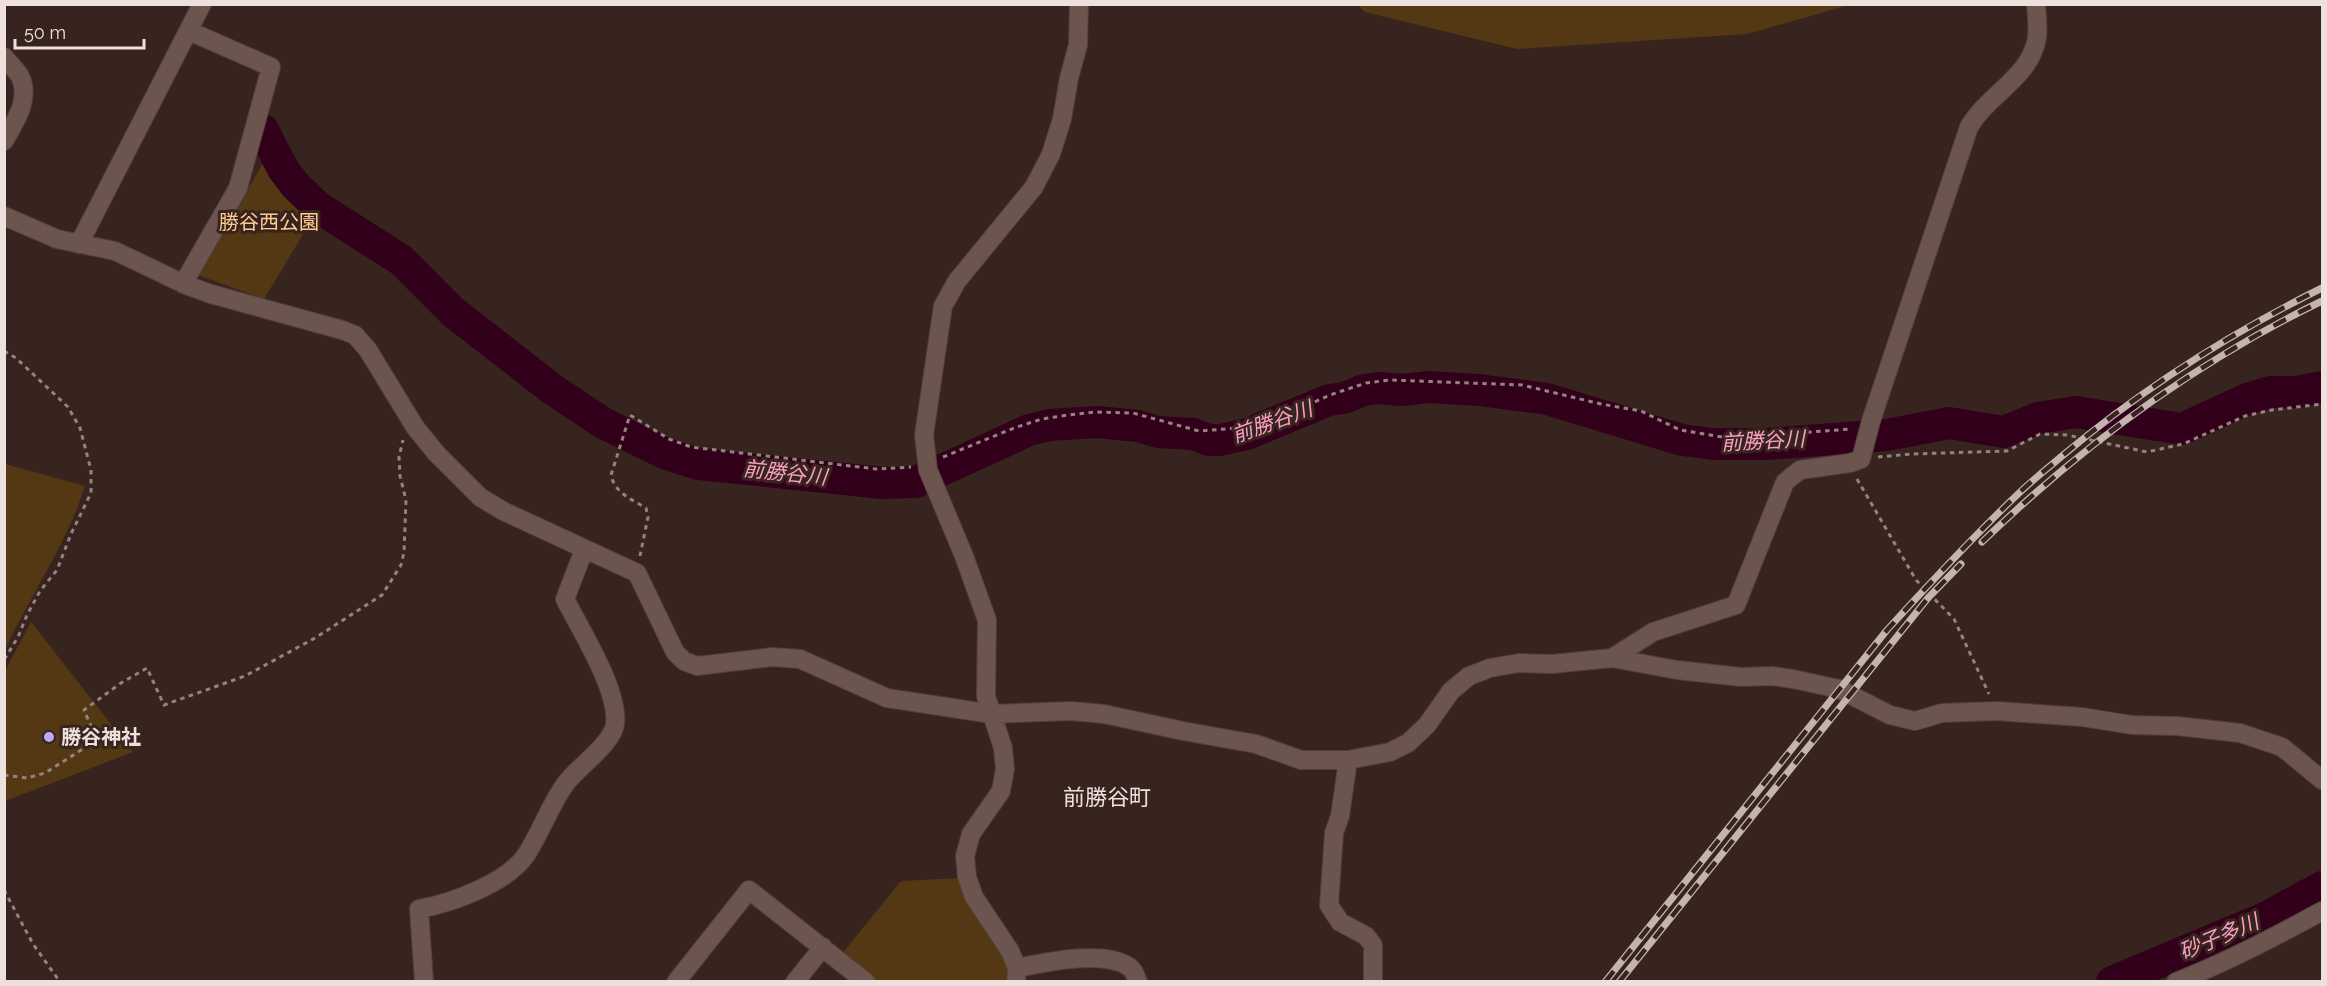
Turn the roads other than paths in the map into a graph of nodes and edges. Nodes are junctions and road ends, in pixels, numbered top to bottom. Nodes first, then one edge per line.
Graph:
1 (202, 4) edge
2 (1079, 4) edge
3 (2036, 4) edge
4 (189, 31) junction
5 (4, 57) edge
6 (4, 141) edge
7 (4, 216) edge
8 (79, 244) junction
9 (183, 284) junction
10 (584, 550) junction
11 (1612, 658) junction
12 (992, 714) junction
13 (1348, 760) junction
14 (2322, 780) edge
15 (2322, 911) edge
16 (823, 947) junction
17 (1017, 975) edge
18 (424, 981) edge
19 (676, 981) edge
20 (795, 981) edge
21 (866, 981) edge
22 (1138, 981) edge
23 (1373, 981) edge
24 (2176, 981) edge

1 - 4 street
2 - 12 street
3 - 11 street
4 - 8 street
4 - 9 street
5 - 6 street
7 - 8 street
8 - 9 street
9 - 10 street
10 - 12 street
10 - 18 street
11 - 13 street
11 - 14 street
12 - 13 street
12 - 17 street
13 - 23 street
15 - 24 street
16 - 19 street
16 - 20 street
16 - 21 street
17 - 22 street

